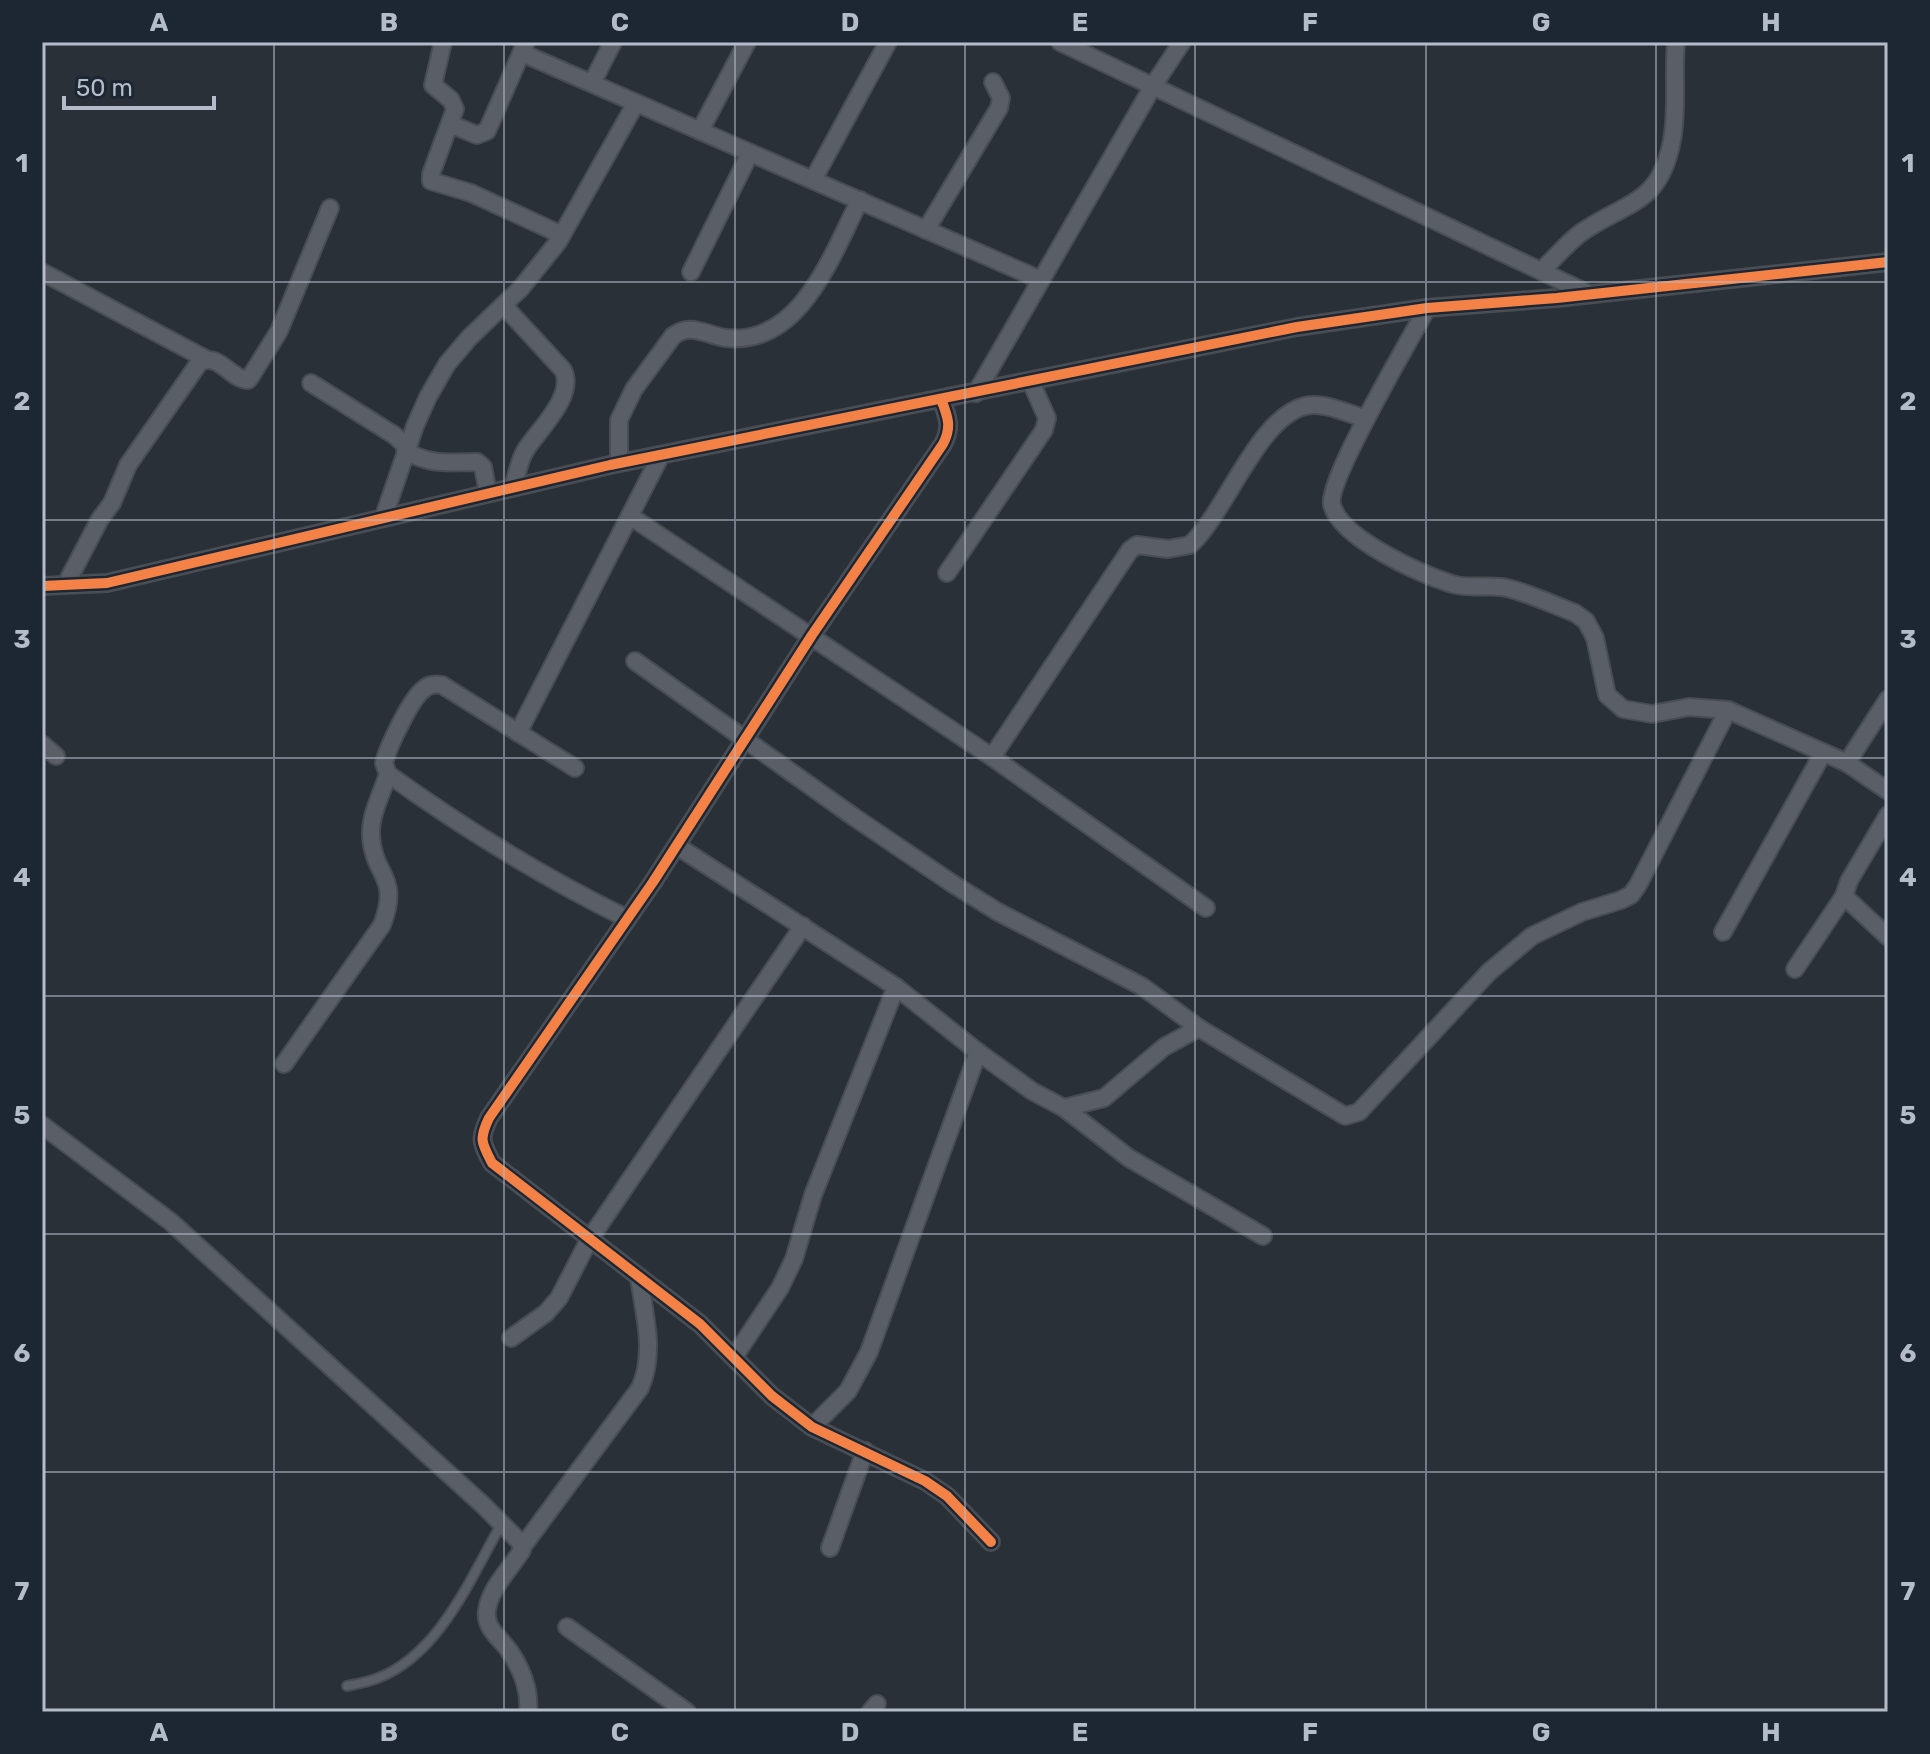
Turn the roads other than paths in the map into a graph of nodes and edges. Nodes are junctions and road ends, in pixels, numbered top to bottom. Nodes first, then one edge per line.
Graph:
1 (443, 42) edge
2 (613, 42) edge
3 (747, 42) edge
4 (888, 42) edge
5 (1060, 42) edge
6 (1182, 42) edge
7 (1676, 42) edge
8 (524, 47) edge
9 (993, 82) dead end
10 (592, 83) junction
11 (1153, 86) junction
12 (636, 103) junction
13 (450, 124) junction
14 (700, 131) junction
15 (750, 153) junction
16 (813, 180) junction
17 (860, 200) junction
18 (330, 208) dead end
19 (926, 230) junction
20 (562, 235) junction
21 (1888, 262) edge
22 (1542, 270) junction
23 (42, 272) edge
24 (691, 272) dead end
25 (1041, 280) junction
26 (1590, 294) junction
27 (504, 306) junction
28 (1427, 308) junction
29 (206, 359) junction
30 (1031, 382) junction
31 (311, 383) dead end
32 (976, 393) junction
33 (941, 399) junction
34 (1366, 419) junction
35 (406, 449) junction
36 (661, 455) junction
37 (619, 463) junction
38 (513, 487) junction
39 (488, 493) junction
40 (384, 516) junction
41 (630, 516) junction
42 (947, 573) dead end
43 (66, 584) junction
44 (42, 586) edge
45 (812, 635) junction
46 (635, 661) dead end
47 (1888, 699) edge
48 (1728, 710) junction
49 (518, 733) junction
50 (746, 738) junction
51 (42, 744) edge
52 (1823, 753) junction
53 (56, 756) dead end
54 (992, 757) junction
55 (1847, 763) junction
56 (575, 768) dead end
57 (388, 774) junction
58 (1888, 791) edge
59 (1888, 815) edge
60 (677, 846) junction
61 (1844, 896) junction
62 (1206, 908) dead end
63 (626, 918) junction
64 (803, 926) junction
65 (1723, 932) dead end
66 (1888, 937) edge
67 (1795, 969) dead end
68 (896, 987) junction
69 (1199, 1028) junction
70 (978, 1052) junction
71 (284, 1064) dead end
72 (1064, 1108) junction
73 (42, 1125) edge
74 (1263, 1236) dead end
75 (589, 1240) junction
76 (639, 1277) junction
77 (511, 1338) dead end
78 (734, 1357) junction
79 (812, 1427) junction
80 (865, 1451) junction
81 (502, 1523) junction
82 (991, 1542) dead end
83 (523, 1546) junction
84 (830, 1548) dead end
85 (567, 1627) dead end
86 (347, 1686) dead end
87 (528, 1712) edge
88 (687, 1712) edge

1 - 13 street
2 - 10 street
3 - 14 street
4 - 16 street
5 - 11 street
6 - 11 street
7 - 22 street
8 - 10 street
8 - 13 street
9 - 19 street
10 - 12 street
11 - 22 street
11 - 25 street
12 - 14 street
12 - 20 street
13 - 20 street
14 - 15 street
15 - 16 street
15 - 24 street
16 - 17 street
17 - 19 street
17 - 37 street
18 - 29 street
19 - 25 street
20 - 27 street
21 - 26 street
22 - 26 street
23 - 29 street
25 - 32 street
26 - 28 street
27 - 35 street
27 - 38 street
28 - 30 street
28 - 34 street
29 - 43 street
30 - 32 street
30 - 42 street
31 - 35 street
32 - 33 street
33 - 36 street
33 - 45 street
34 - 48 street
34 - 54 street
35 - 39 street
35 - 40 street
36 - 37 street
36 - 41 street
37 - 38 street
38 - 39 street
39 - 40 street
40 - 43 street
41 - 45 street
41 - 49 street
43 - 44 street
45 - 50 street
45 - 54 street
46 - 50 street
47 - 55 street
48 - 52 street
48 - 69 street
49 - 56 street
49 - 57 street
50 - 60 street
50 - 69 street
51 - 53 street
52 - 55 street
52 - 65 street
54 - 62 street
55 - 58 street
57 - 63 street
57 - 71 street
59 - 61 street
60 - 63 street
60 - 64 street
61 - 66 street
61 - 67 street
63 - 75 street
64 - 68 street
64 - 75 street
68 - 70 street
68 - 78 street
69 - 72 street
70 - 72 street
70 - 79 street
72 - 74 street
73 - 81 street
75 - 76 street
75 - 77 street
76 - 78 street
76 - 83 street
78 - 79 street
79 - 80 street
80 - 82 street
80 - 84 street
81 - 83 street
81 - 86 lane
83 - 87 street
85 - 88 street

